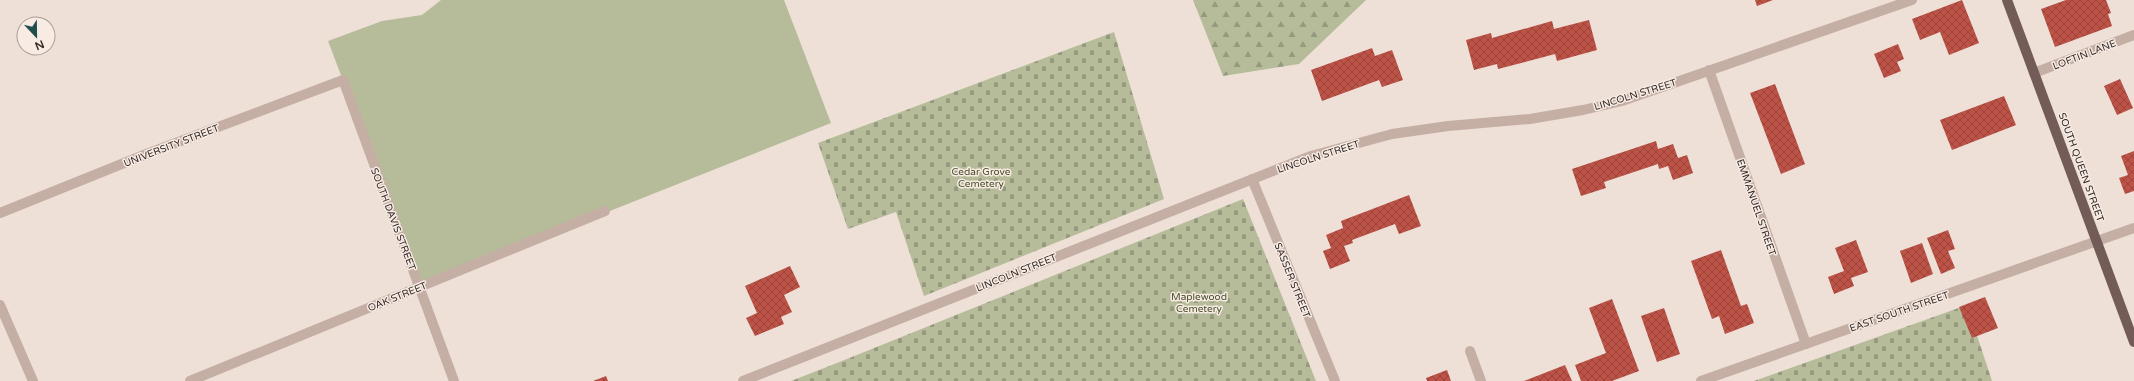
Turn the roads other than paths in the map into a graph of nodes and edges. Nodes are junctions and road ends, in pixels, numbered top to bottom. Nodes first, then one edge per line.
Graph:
1 (1912, 0) edge
2 (2007, 0) edge
3 (2134, 35) edge
4 (1709, 70) junction
5 (2034, 73) junction
6 (343, 80) joint
7 (1252, 179) junction
8 (605, 211) dead end
9 (0, 213) edge
10 (2134, 228) edge
11 (2097, 241) junction
12 (420, 286) junction
13 (0, 305) edge
14 (2134, 342) edge
15 (1806, 344) junction
16 (1470, 351) dead end
17 (33, 381) edge
18 (190, 381) edge
19 (454, 381) edge
20 (743, 381) edge
21 (1335, 381) edge
22 (1481, 381) edge
23 (1701, 381) edge

1 - 4 street, LINCOLN STREET
2 - 5 main road, SOUTH QUEEN STREET
3 - 5 street, LOFTIN LANE
4 - 7 street, LINCOLN STREET
4 - 15 street, EMMANUEL STREET
5 - 11 main road, SOUTH QUEEN STREET
6 - 9 street, UNIVERSITY STREET
6 - 12 street, SOUTH DAVIS STREET
7 - 20 street, LINCOLN STREET
7 - 21 street, SASSER STREET
8 - 12 street, OAK STREET
10 - 11 street, EAST SOUTH STREET
11 - 14 main road, SOUTH QUEEN STREET
11 - 15 street, EAST SOUTH STREET
12 - 18 street, OAK STREET
12 - 19 street, SOUTH DAVIS STREET
13 - 17 street
15 - 23 street, EAST SOUTH STREET
16 - 22 street

